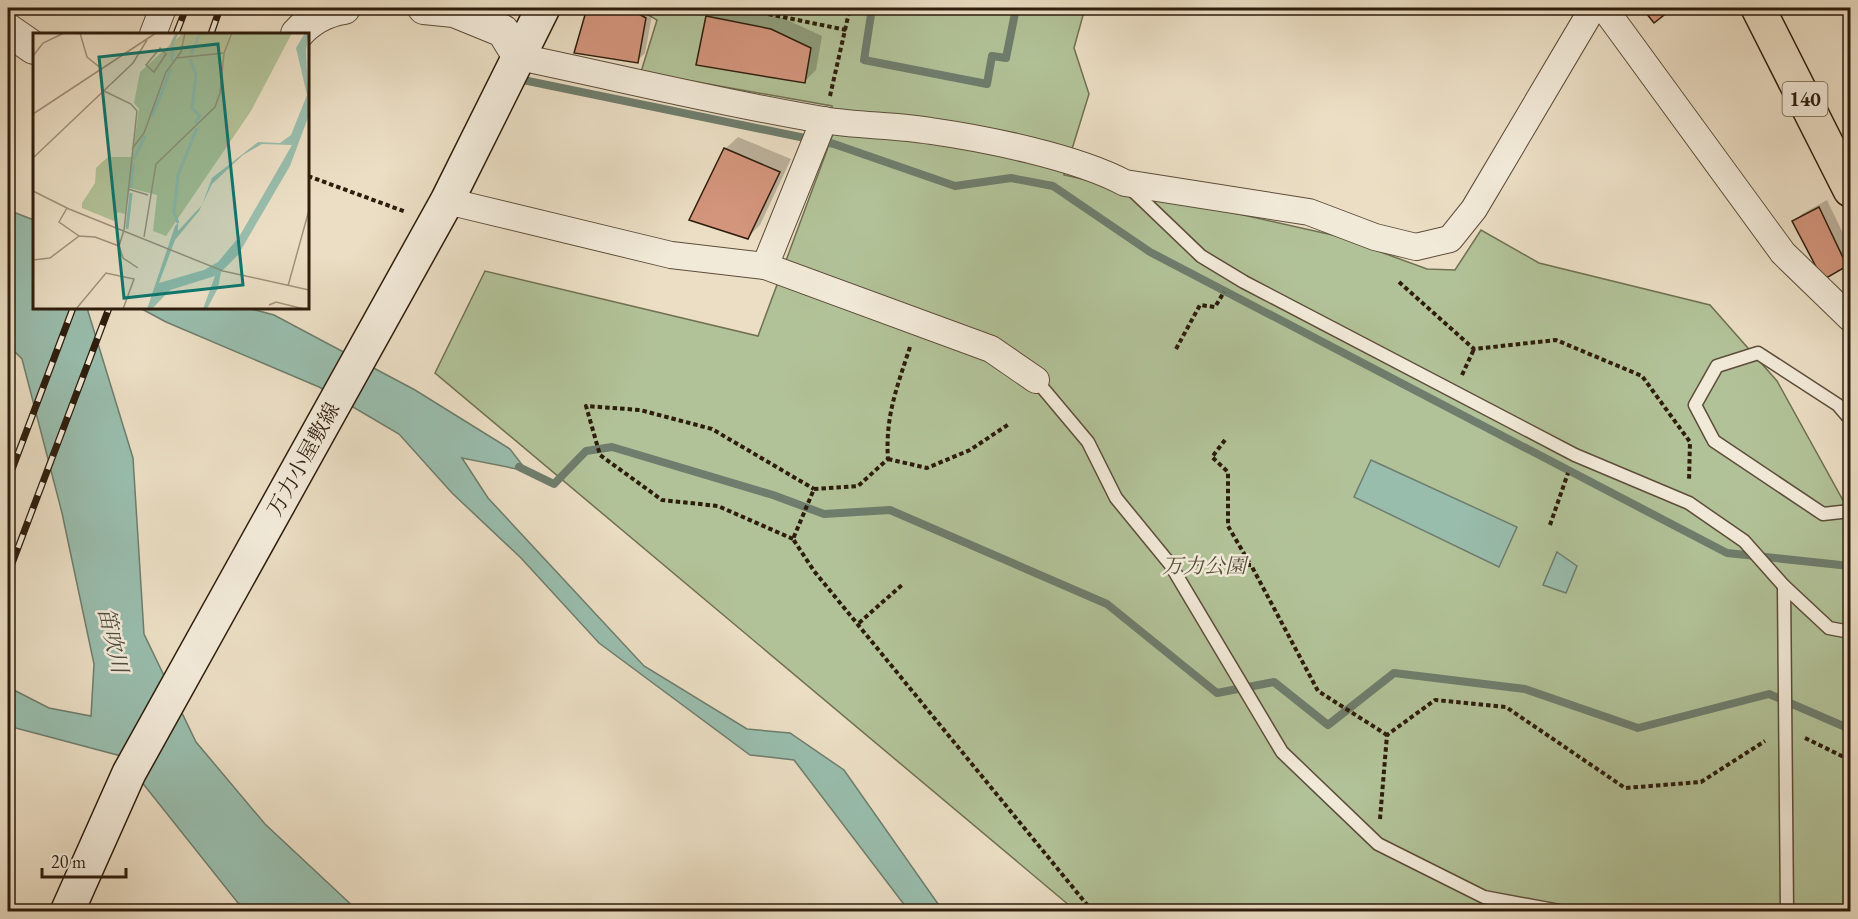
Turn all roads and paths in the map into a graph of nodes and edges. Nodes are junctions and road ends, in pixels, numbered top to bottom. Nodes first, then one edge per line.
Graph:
1 (163, 8) edge
2 (344, 8) edge
3 (424, 8) edge
4 (543, 8) edge
5 (740, 8) edge
6 (850, 8) edge
7 (1593, 8) edge
8 (1604, 8) edge
9 (1763, 9) edge
10 (8, 30) edge
11 (846, 30) junction
12 (153, 33) edge
13 (298, 33) edge
14 (33, 47) edge
15 (519, 57) junction
16 (818, 134) junction
17 (309, 176) edge
18 (1125, 183) junction
19 (1851, 190) edge
20 (441, 212) junction
21 (765, 266) junction
22 (1399, 282) dead end
23 (1219, 301) dead end
24 (1851, 318) edge
25 (919, 323) junction
26 (1176, 349) dead end
27 (1474, 349) junction
28 (1036, 380) joint
29 (1455, 393) junction
30 (1851, 419) edge
31 (1009, 424) dead end
32 (1226, 440) dead end
33 (888, 459) junction
34 (1565, 482) dead end
35 (813, 489) junction
36 (1689, 503) junction
37 (1851, 511) edge
38 (1550, 525) dead end
39 (793, 539) junction
40 (1170, 564) junction
41 (1251, 565) junction
42 (903, 584) dead end
43 (1784, 586) junction
44 (859, 623) junction
45 (1851, 632) edge
46 (1784, 728) junction
47 (1386, 735) junction
48 (1851, 760) edge
49 (1378, 844) junction
50 (68, 912) edge
51 (1093, 912) edge
52 (1565, 912) edge
53 (1787, 912) edge

1 - 12 street
2 - 13 street
3 - 15 street
4 - 15 main road, 万力小屋敷線
5 - 11 path
6 - 11 path
7 - 18 street
8 - 24 street
9 - 19 highway, 140
10 - 14 street
11 - 16 path
15 - 16 street
15 - 20 main road, 万力小屋敷線
16 - 18 street
16 - 21 street
17 - 20 path
18 - 29 lane
20 - 21 street
20 - 50 main road, 万力小屋敷線
21 - 25 street
22 - 27 path
23 - 26 path
25 - 28 street
25 - 33 path
27 - 29 path
27 - 36 path
28 - 40 lane
29 - 36 lane
30 - 37 lane
31 - 33 path
32 - 41 path
33 - 35 path
34 - 38 path
35 - 39 path
35 - 39 path
36 - 43 lane
39 - 44 path
40 - 41 path
40 - 49 lane
41 - 47 path
42 - 44 path
43 - 45 lane
43 - 46 lane
44 - 51 path
46 - 47 path
46 - 48 path
46 - 53 lane
47 - 49 path
49 - 52 lane

